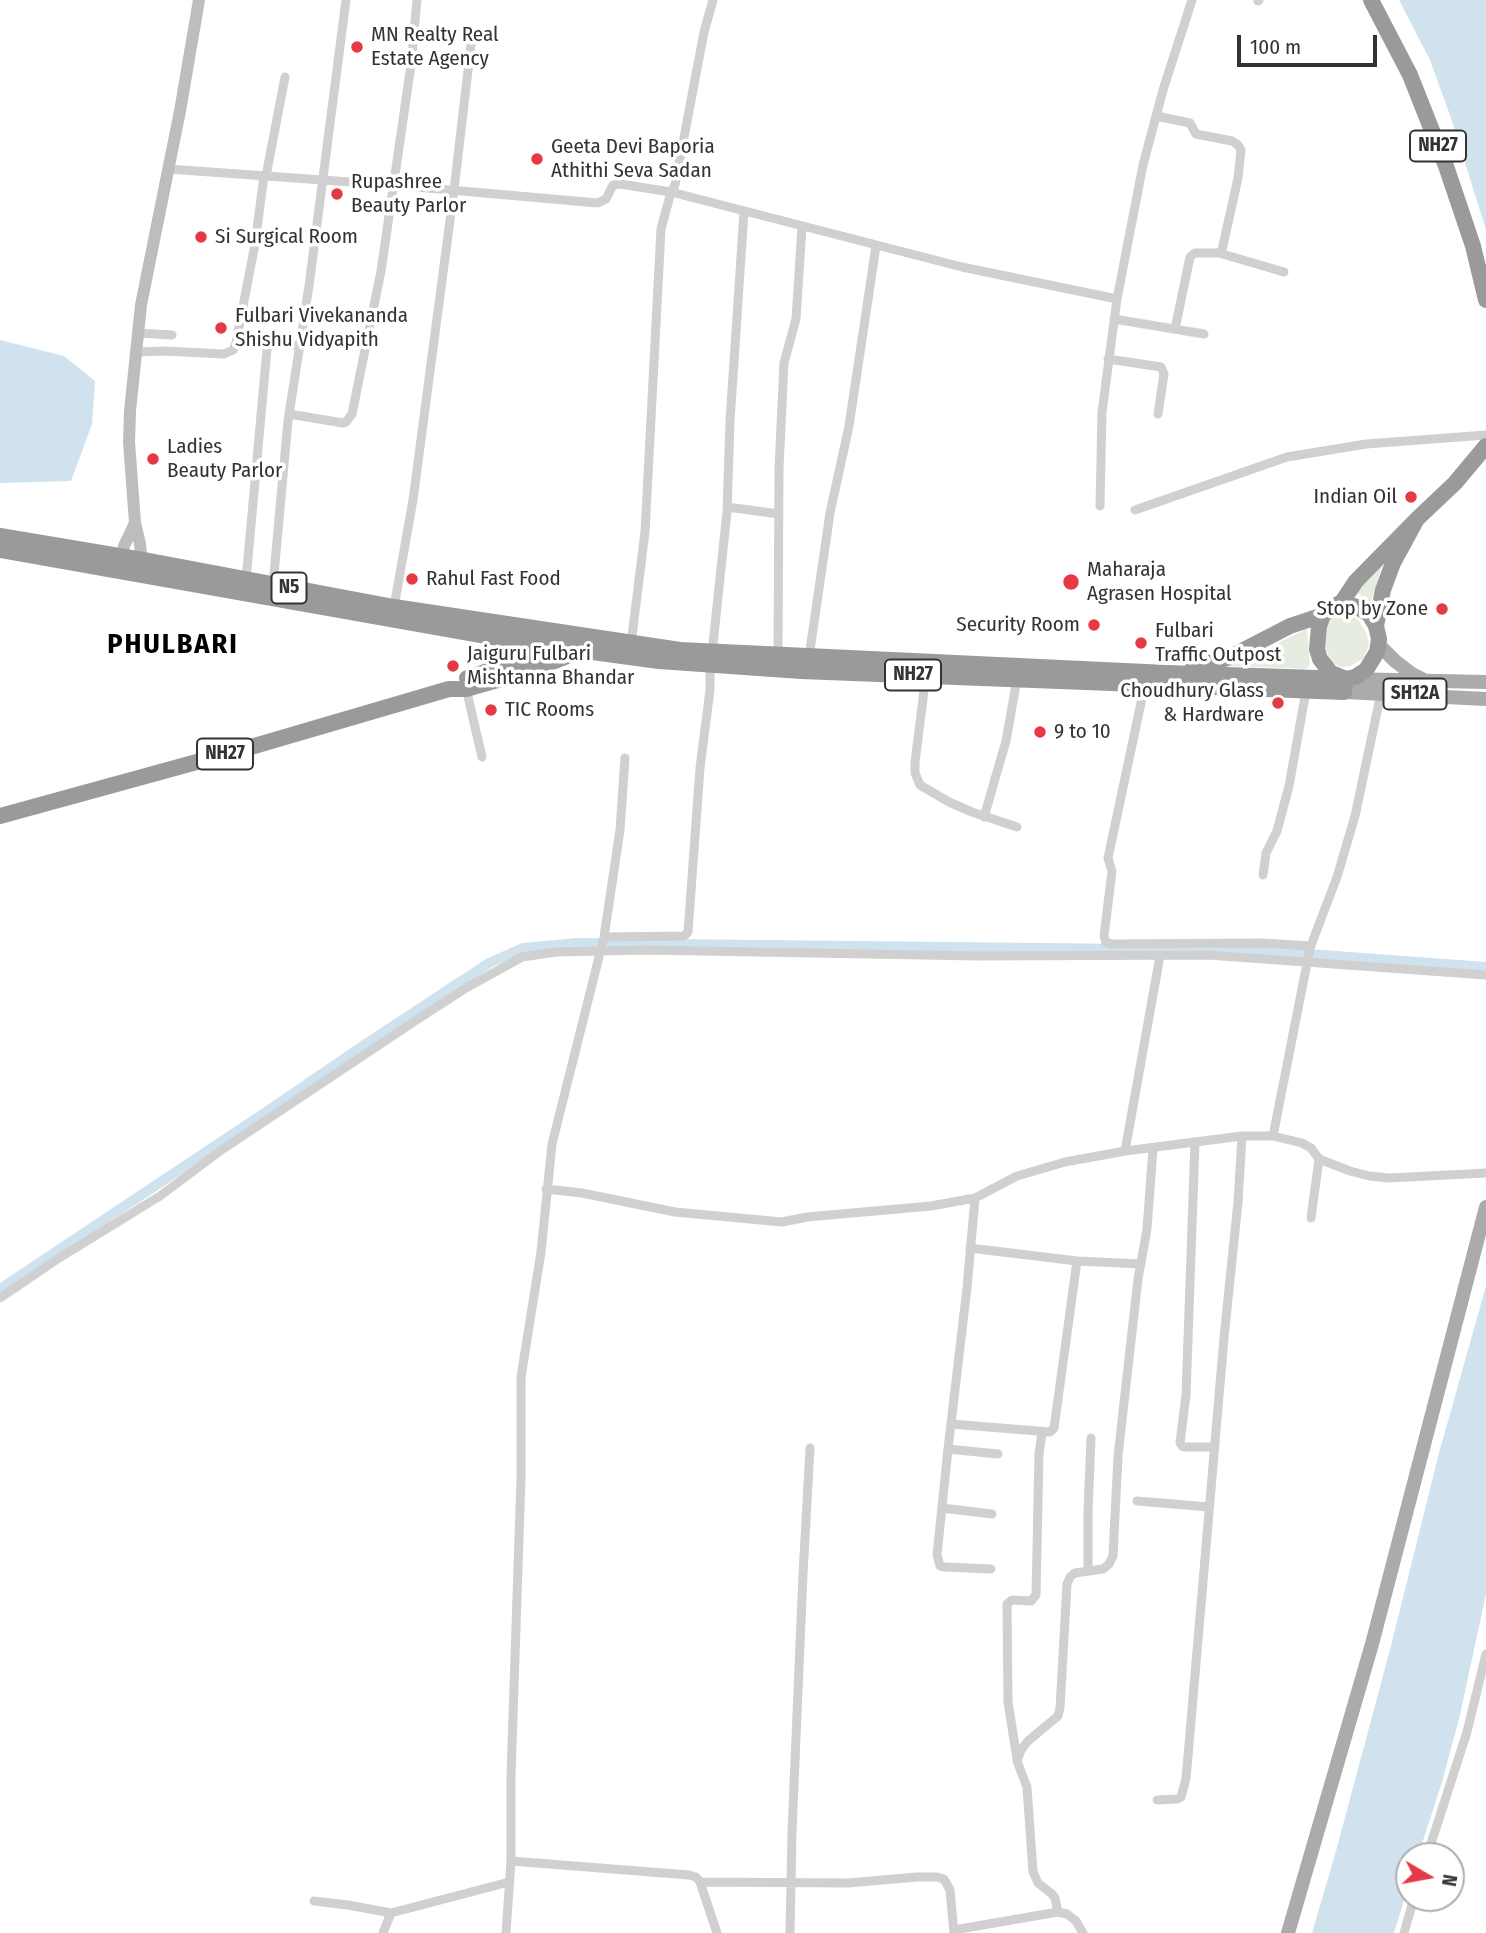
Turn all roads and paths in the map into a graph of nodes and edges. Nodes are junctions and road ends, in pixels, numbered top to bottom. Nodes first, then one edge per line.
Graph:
1 (199, 0) edge
2 (346, 0) edge
3 (417, 0) edge
4 (713, 0) edge
5 (1192, 0) edge
6 (1371, 0) edge
7 (471, 45) dead end
8 (285, 77) dead end
9 (1156, 116) junction
10 (169, 169) junction
11 (265, 176) junction
12 (322, 180) junction
13 (393, 185) junction
14 (454, 190) junction
15 (671, 192) junction
16 (744, 212) junction
17 (802, 227) junction
18 (876, 246) junction
19 (1219, 253) junction
20 (1284, 272) dead end
21 (1117, 299) junction
22 (1486, 300) edge
23 (1114, 319) junction
24 (1175, 329) junction
25 (138, 333) junction
26 (1205, 334) dead end
27 (172, 335) dead end
28 (300, 346) junction
29 (137, 352) junction
30 (1108, 359) junction
31 (289, 414) junction
32 (1158, 414) dead end
33 (1486, 435) edge
34 (1486, 446) edge
35 (1100, 506) dead end
36 (727, 507) junction
37 (1135, 510) dead end
38 (779, 514) junction
39 (1416, 519) junction
40 (135, 523) junction
41 (0, 536) edge
42 (0, 550) edge
43 (121, 565) junction
44 (142, 568) junction
45 (246, 580) junction
46 (273, 585) junction
47 (1342, 602) junction
48 (394, 607) junction
49 (1323, 615) junction
50 (1376, 626) junction
51 (496, 638) junction
52 (580, 643) junction
53 (631, 644) junction
54 (1379, 645) junction
55 (557, 647) junction
56 (778, 656) junction
57 (809, 657) junction
58 (711, 659) junction
59 (494, 669) junction
60 (1167, 673) junction
61 (926, 675) junction
62 (1017, 679) junction
63 (1425, 681) junction
64 (1486, 682) edge
65 (1145, 684) junction
66 (1345, 685) junction
67 (460, 686) junction
68 (1306, 691) junction
69 (1381, 693) junction
70 (1486, 699) edge
71 (482, 757) dead end
72 (625, 758) dead end
73 (0, 816) edge
74 (984, 817) junction
75 (1017, 827) dead end
76 (1263, 875) dead end
77 (604, 937) junction
78 (1310, 947) junction
79 (601, 951) junction
80 (1160, 956) junction
81 (1308, 961) junction
82 (1486, 975) edge
83 (1242, 1136) junction
84 (1273, 1136) junction
85 (1195, 1142) junction
86 (1153, 1148) junction
87 (1125, 1152) junction
88 (1319, 1159) junction
89 (1486, 1173) edge
90 (546, 1189) junction
91 (975, 1198) junction
92 (1486, 1207) edge
93 (1311, 1218) dead end
94 (970, 1248) junction
95 (1077, 1261) junction
96 (1141, 1264) junction
97 (0, 1298) edge
98 (951, 1424) junction
99 (1042, 1433) junction
100 (1091, 1438) dead end
101 (1214, 1447) junction
102 (810, 1448) dead end
103 (948, 1448) junction
104 (998, 1454) dead end
105 (1137, 1500) dead end
106 (1209, 1507) junction
107 (942, 1508) junction
108 (992, 1514) dead end
109 (991, 1569) dead end
110 (1088, 1571) junction
111 (1486, 1654) edge
112 (1017, 1761) junction
113 (1157, 1800) dead end
114 (1432, 1842) edge
115 (511, 1861) junction
116 (509, 1882) junction
117 (700, 1882) junction
118 (792, 1884) junction
119 (314, 1900) dead end
120 (1058, 1912) junction
121 (1411, 1912) edge
122 (391, 1913) junction
123 (954, 1932) edge
124 (383, 1933) edge
125 (506, 1933) edge
126 (717, 1933) edge
127 (790, 1933) edge
128 (1083, 1933) edge
129 (1287, 1933) edge
130 (1404, 1933) edge

1 - 10 main road
2 - 12 street
3 - 13 street
4 - 15 street
5 - 9 street
6 - 22 highway, NH27
7 - 14 street
8 - 11 street
9 - 19 street
9 - 21 street
10 - 11 street
10 - 25 main road
11 - 12 street
11 - 29 street
12 - 13 street
12 - 28 street
13 - 14 street
13 - 31 street
14 - 15 street
14 - 48 street
15 - 16 street
15 - 53 street
16 - 17 street
16 - 36 street
17 - 18 street
17 - 38 street
18 - 21 street
18 - 57 street
19 - 20 street
19 - 24 street
21 - 23 street
23 - 24 street
23 - 30 street
24 - 26 street
25 - 27 street
25 - 29 main road
28 - 31 street
28 - 45 street
29 - 40 main road
30 - 32 street
30 - 35 street
31 - 46 street
33 - 37 street
34 - 39 highway, NH27
36 - 38 street
36 - 58 street
38 - 56 street
39 - 47 highway, NH27
39 - 50 highway, NH27
40 - 43 main road
40 - 44 main road
41 - 43 highway, N5
42 - 43 highway, N5
43 - 44 highway, N5
44 - 45 highway, N5
44 - 51 highway, N5
45 - 46 highway, N5
46 - 48 highway, N5
47 - 49 highway, NH27
47 - 50 highway
48 - 52 highway, N5
49 - 60 highway, NH27
49 - 66 highway
50 - 54 highway, NH27
51 - 55 highway, N5
51 - 59 highway
52 - 53 highway, NH27
52 - 55 highway, NH27
52 - 58 highway, NH27
52 - 67 highway, NH27
53 - 58 highway, NH27
54 - 63 main road, SH12A
54 - 66 highway
55 - 59 highway, NH27
56 - 57 highway, NH27
56 - 58 highway, NH27
57 - 60 highway, NH27
58 - 61 highway, NH27
58 - 77 street
59 - 67 highway, NH27
60 - 66 highway, NH27
61 - 62 highway, NH27
61 - 74 street
62 - 65 highway, NH27
62 - 74 street
63 - 64 main road, SH12A
63 - 66 main road, SH12A
65 - 68 highway, NH27
65 - 78 street
66 - 68 highway, NH27
66 - 69 main road, SH12A
67 - 71 street
67 - 73 highway, NH27
68 - 76 street
69 - 70 main road, SH12A
69 - 78 street
72 - 77 street
74 - 75 street
77 - 79 street
78 - 81 street
79 - 80 street
79 - 90 street
79 - 97 street
80 - 81 street
80 - 87 street
81 - 82 street
81 - 84 street
83 - 84 street
83 - 85 street
83 - 101 street
84 - 88 street
85 - 86 street
85 - 101 street
86 - 87 street
86 - 96 street
87 - 91 street
88 - 89 street
88 - 93 street
90 - 91 street
90 - 115 street
91 - 94 street
92 - 129 main road
94 - 95 street
94 - 98 street
95 - 96 street
95 - 99 street
96 - 110 street
98 - 99 street
98 - 103 street
99 - 112 street
100 - 110 street
101 - 106 street
102 - 118 street
103 - 104 street
103 - 107 street
105 - 106 street
106 - 113 street
107 - 108 street
107 - 109 street
110 - 112 street
111 - 114 street
112 - 120 street
115 - 116 street
115 - 117 street
116 - 122 street
116 - 125 street
117 - 118 street
117 - 126 street
118 - 123 street
118 - 127 street
119 - 122 street
120 - 123 street
120 - 128 street
121 - 130 street
122 - 124 street

